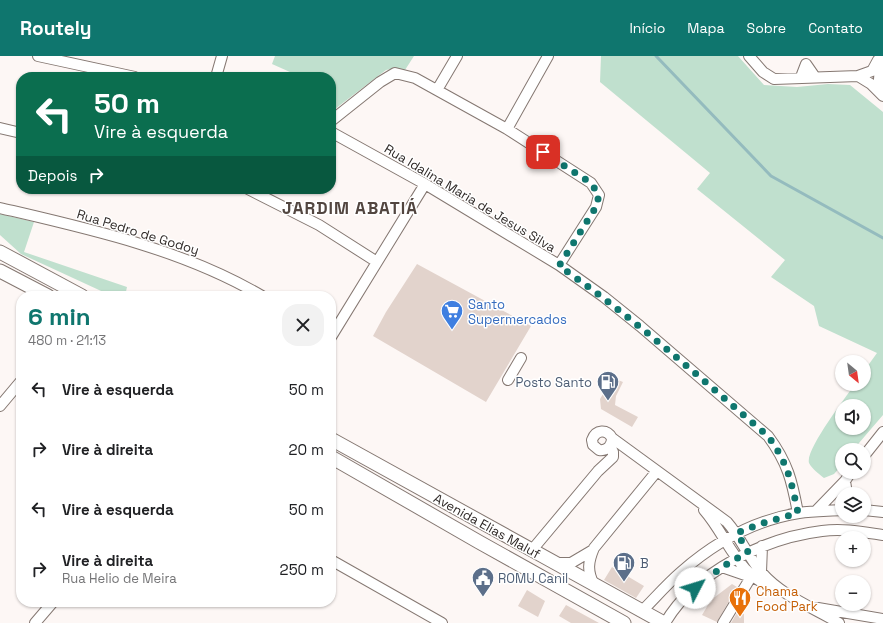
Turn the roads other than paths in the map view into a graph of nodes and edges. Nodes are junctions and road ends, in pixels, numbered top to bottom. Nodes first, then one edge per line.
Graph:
1 (38, 56) edge
2 (222, 56) edge
3 (457, 56) edge
4 (548, 56) edge
5 (748, 56) edge
6 (882, 56) edge
7 (805, 60) edge
8 (112, 72) edge
9 (217, 72) edge
10 (858, 76) junction
11 (801, 77) junction
12 (816, 77) junction
13 (437, 90) junction
14 (880, 94) edge
15 (336, 117) edge
16 (0, 128) edge
17 (507, 129) junction
18 (16, 132) edge
19 (336, 135) edge
20 (425, 184) junction
21 (258, 194) edge
22 (0, 208) edge
23 (0, 252) edge
24 (377, 262) junction
25 (559, 266) junction
26 (0, 271) edge
27 (38, 291) edge
28 (70, 291) edge
29 (253, 291) edge
30 (336, 329) edge
31 (521, 358) dead end
32 (508, 380) dead end
33 (16, 388) edge
34 (0, 406) edge
35 (883, 432) edge
36 (336, 442) edge
37 (871, 447) edge
38 (336, 460) edge
39 (657, 471) junction
40 (845, 481) joint
41 (846, 487) edge
42 (697, 501) junction
43 (835, 510) edge
44 (816, 511) junction
45 (871, 511) edge
46 (883, 512) edge
47 (798, 513) junction
48 (718, 528) junction
49 (742, 531) junction
50 (883, 535) edge
51 (725, 540) junction
52 (479, 542) junction
53 (716, 546) junction
54 (762, 546) junction
55 (594, 548) junction
56 (532, 550) junction
57 (748, 552) junction
58 (736, 559) junction
59 (336, 563) edge
60 (556, 563) junction
61 (722, 567) junction
62 (761, 572) junction
63 (751, 577) junction
64 (594, 585) junction
65 (780, 589) junction
66 (48, 607) edge
67 (811, 607) junction
68 (642, 611) junction
69 (883, 619) edge
70 (34, 623) edge
71 (442, 623) edge
72 (624, 623) edge
73 (631, 623) edge
74 (665, 623) edge
75 (723, 623) edge
76 (839, 623) edge

1 - 8 street
2 - 9 street
3 - 13 street
4 - 17 street
5 - 11 street
6 - 10 street
6 - 14 street
7 - 11 street
7 - 12 street
10 - 12 street
10 - 14 street
11 - 12 street
13 - 15 street
13 - 17 street
16 - 18 street
17 - 25 street
19 - 20 street, Rua Idalina Maria de Jesus Silva
20 - 24 street
20 - 25 street, Rua Idalina Maria de Jesus Silva
21 - 24 street
22 - 29 street, Rua Pedro de Godoy
23 - 28 main road
24 - 30 street
25 - 47 street, Rua Idalina Maria de Jesus Silva
26 - 27 main road
31 - 32 street
33 - 34 street
35 - 37 street
36 - 56 main road, Avenida Elias Maluf
38 - 52 main road, Avenida Elias Maluf
39 - 42 street
39 - 55 street
39 - 56 street
40 - 41 street
40 - 44 street
42 - 48 street
42 - 49 street
43 - 44 street
44 - 47 street
45 - 46 street
47 - 49 street
48 - 51 street
48 - 53 street
49 - 51 street
49 - 57 street
50 - 54 street
51 - 53 street
51 - 58 street
52 - 56 main road
52 - 72 main road, Avenida Elias Maluf
53 - 68 street
54 - 57 street
54 - 62 street
55 - 60 street
55 - 64 street
56 - 60 main road, Avenida Elias Maluf
57 - 58 street
57 - 62 street
58 - 61 street
58 - 63 street
59 - 71 street
60 - 64 main road, Avenida Elias Maluf
61 - 63 street
61 - 74 street
62 - 65 street
63 - 65 street
63 - 75 street
64 - 68 main road, Avenida Elias Maluf
65 - 67 street
66 - 70 street
67 - 69 street
67 - 76 street
68 - 73 main road
68 - 74 main road, Avenida Elias Maluf

